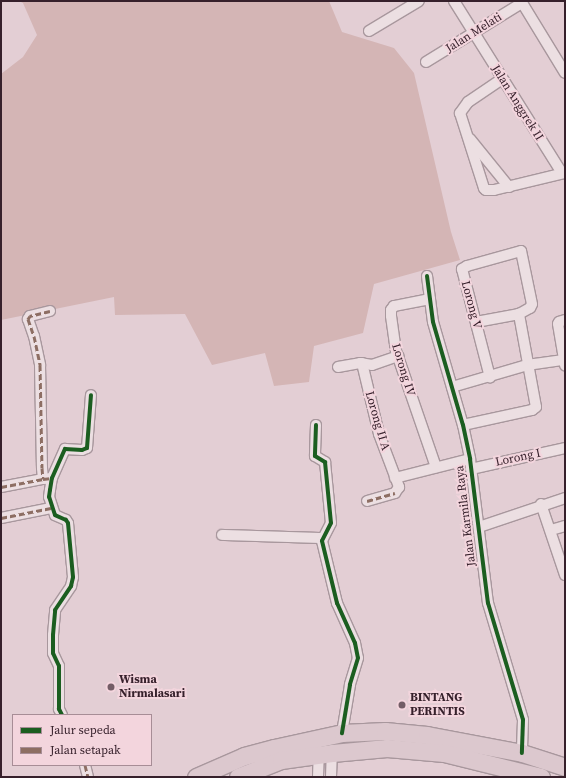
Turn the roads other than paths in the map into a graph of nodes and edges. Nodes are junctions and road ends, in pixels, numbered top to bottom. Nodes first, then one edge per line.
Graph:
1 (419, 1) edge
2 (454, 1) edge
3 (521, 2) edge
4 (369, 31) dead end
5 (473, 33) junction
6 (426, 62) dead end
7 (565, 73) edge
8 (502, 79) junction
9 (466, 135) junction
10 (563, 173) edge
11 (509, 187) junction
12 (427, 276) dead end
13 (430, 299) junction
14 (50, 311) dead end
15 (519, 314) junction
16 (565, 320) edge
17 (476, 322) junction
18 (398, 356) junction
19 (564, 362) edge
20 (362, 363) junction
21 (527, 365) junction
22 (338, 367) dead end
23 (490, 377) junction
24 (452, 387) junction
25 (91, 395) dead end
26 (316, 425) dead end
27 (463, 425) junction
28 (565, 448) edge
29 (471, 464) junction
30 (436, 468) junction
31 (48, 478) junction
32 (395, 478) junction
33 (1, 487) edge
34 (565, 498) edge
35 (366, 501) dead end
36 (541, 504) junction
37 (51, 508) junction
38 (1, 518) edge
39 (565, 526) edge
40 (479, 527) junction
41 (551, 530) junction
42 (222, 534) dead end
43 (322, 538) junction
44 (565, 575) edge
45 (62, 714) edge
46 (342, 733) junction
47 (522, 752) junction
48 (325, 753) junction
49 (85, 766) edge
50 (565, 767) edge
51 (88, 777) edge
52 (196, 777) edge
53 (238, 777) edge
54 (318, 777) edge
55 (331, 777) edge
56 (541, 777) edge

1 - 4 street
2 - 5 street, Jalan Anggrek II
3 - 5 street, Jalan Melati
3 - 7 street
5 - 6 street, Jalan Melati
5 - 8 street, Jalan Anggrek II
8 - 9 street
8 - 10 street, Jalan Anggrek II
9 - 11 street
9 - 11 street
10 - 11 street
12 - 13 street, Jalan Karmila Raya
13 - 18 street, Lorong IV
13 - 24 street, Jalan Karmila Raya
14 - 31 street
15 - 17 street
15 - 17 street, Lorong V
15 - 21 street
16 - 19 street
17 - 23 street, Lorong V
18 - 20 street
18 - 30 street, Lorong IV
19 - 21 street
20 - 22 street
20 - 32 street, Lorong II A
21 - 23 street
21 - 27 street
23 - 24 street
24 - 27 street, Jalan Karmila Raya
25 - 31 street
26 - 43 street
27 - 29 street, Jalan Karmila Raya
28 - 29 street, Lorong I
29 - 30 street, Lorong I
29 - 40 street, Jalan Karmila Raya
30 - 32 street, Lorong I
31 - 33 street
31 - 37 street
32 - 35 street
34 - 36 street
36 - 40 street
36 - 41 street
37 - 38 street
37 - 45 street
39 - 41 street
40 - 47 street, Jalan Karmila Raya
41 - 44 street
42 - 43 street
43 - 46 street
46 - 47 highway
46 - 52 highway
47 - 50 highway
48 - 53 highway
48 - 54 street
48 - 55 street
48 - 56 highway
49 - 51 street

